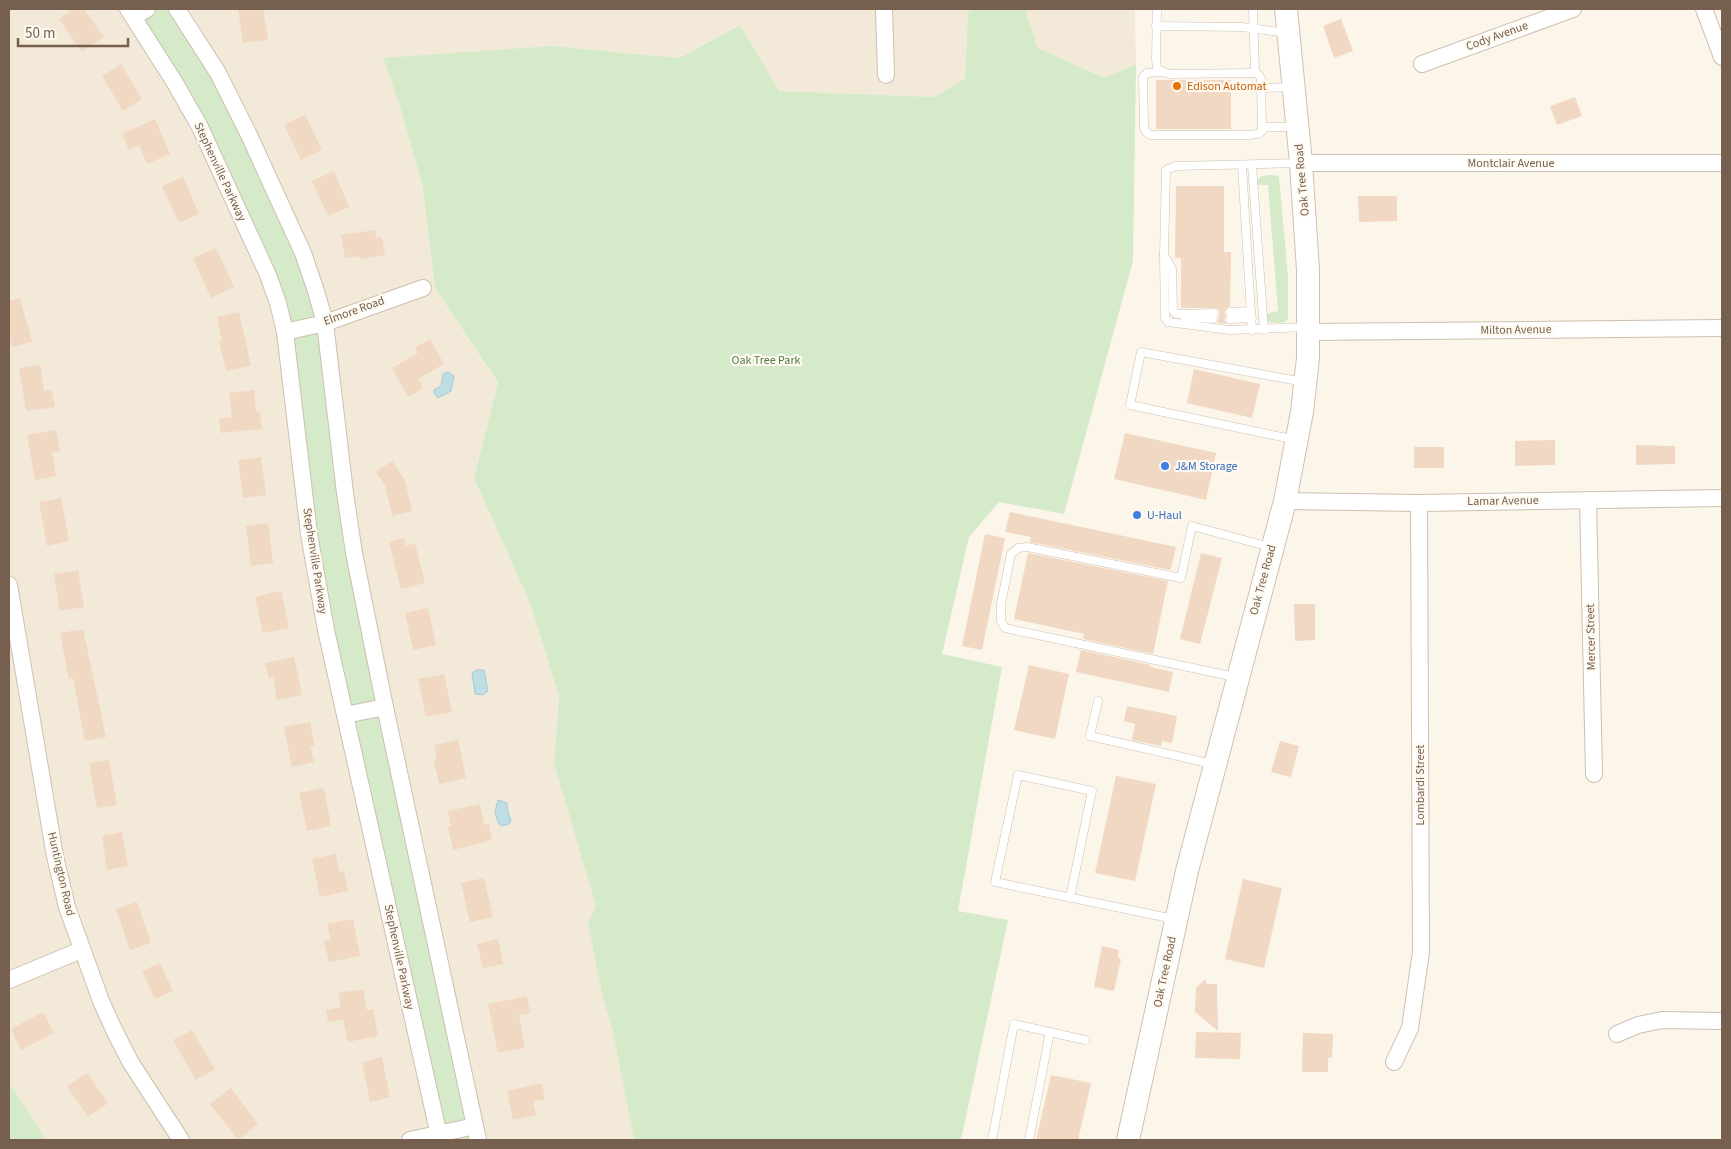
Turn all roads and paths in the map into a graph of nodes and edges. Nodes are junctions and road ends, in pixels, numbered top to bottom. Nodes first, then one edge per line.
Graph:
1 (177, 9) edge
2 (884, 9) edge
3 (1157, 9) edge
4 (1252, 9) edge
5 (1286, 9) edge
6 (1573, 9) edge
7 (1704, 9) edge
8 (136, 11) edge
9 (1156, 26) junction
10 (1254, 29) junction
11 (1288, 33) junction
12 (1722, 57) edge
13 (1422, 64) dead end
14 (1161, 72) junction
15 (1255, 73) junction
16 (886, 75) dead end
17 (1293, 87) junction
18 (1262, 88) junction
19 (1262, 127) junction
20 (1297, 127) junction
21 (1722, 162) edge
22 (1301, 163) junction
23 (1242, 165) junction
24 (1252, 165) junction
25 (1164, 255) junction
26 (423, 288) dead end
27 (1251, 315) junction
28 (1213, 316) dead end
29 (1230, 316) dead end
30 (325, 323) junction
31 (1722, 328) edge
32 (1252, 330) junction
33 (1264, 330) junction
34 (1309, 330) junction
35 (285, 332) junction
36 (1306, 383) junction
37 (1297, 441) junction
38 (1722, 498) edge
39 (1588, 500) junction
40 (1285, 502) junction
41 (1419, 503) junction
42 (1272, 547) junction
43 (9, 585) edge
44 (1237, 677) junction
45 (1098, 701) dead end
46 (385, 707) junction
47 (345, 715) junction
48 (1214, 764) junction
49 (1594, 774) dead end
50 (1070, 898) junction
51 (1176, 919) junction
52 (82, 950) junction
53 (9, 980) edge
54 (1722, 1021) edge
55 (1050, 1032) junction
56 (1618, 1034) dead end
57 (1085, 1040) dead end
58 (1394, 1062) dead end
59 (477, 1133) edge
60 (439, 1137) edge
61 (182, 1140) edge
62 (410, 1140) edge
63 (992, 1140) edge
64 (1029, 1140) edge
65 (1128, 1140) edge

1 - 30 street
2 - 16 street
3 - 9 lane
4 - 10 lane
5 - 11 main road, Oak Tree Road
6 - 13 street, Cody Avenue
7 - 12 street
8 - 35 street, Stephenville Parkway
9 - 10 lane
9 - 14 lane
10 - 11 lane
10 - 15 lane
11 - 17 main road, Oak Tree Road
14 - 15 lane
14 - 19 lane
15 - 18 lane
17 - 18 lane
17 - 20 main road, Oak Tree Road
18 - 19 lane
19 - 20 lane
20 - 22 main road, Oak Tree Road
21 - 22 street, Montclair Avenue
22 - 24 lane
22 - 34 main road, Oak Tree Road
23 - 24 lane
23 - 25 lane
23 - 27 lane
24 - 33 lane
25 - 28 lane
25 - 32 lane
26 - 30 street, Elmore Road
27 - 29 lane
27 - 32 lane
30 - 35 street, Elmore Road
30 - 46 street
31 - 34 street, Milton Avenue
32 - 33 lane
33 - 34 lane
34 - 36 main road, Oak Tree Road
35 - 47 street, Stephenville Parkway
36 - 37 main road, Oak Tree Road
36 - 37 lane
37 - 40 main road, Oak Tree Road
38 - 39 street, Lamar Avenue
39 - 41 street, Lamar Avenue
39 - 49 street, Mercer Street
40 - 41 street, Lamar Avenue
40 - 42 main road, Oak Tree Road
41 - 58 street, Lombardi Street
42 - 44 main road, Oak Tree Road
42 - 44 lane
43 - 52 street, Huntington Road
44 - 48 main road, Oak Tree Road
45 - 48 lane
46 - 47 street
46 - 59 street
47 - 60 street, Stephenville Parkway
48 - 51 main road, Oak Tree Road
50 - 50 lane
50 - 51 lane
51 - 65 main road, Oak Tree Road
52 - 53 street
52 - 61 street, Huntington Road
54 - 56 street
55 - 57 lane
55 - 63 lane
55 - 64 lane
59 - 60 street
60 - 62 street

